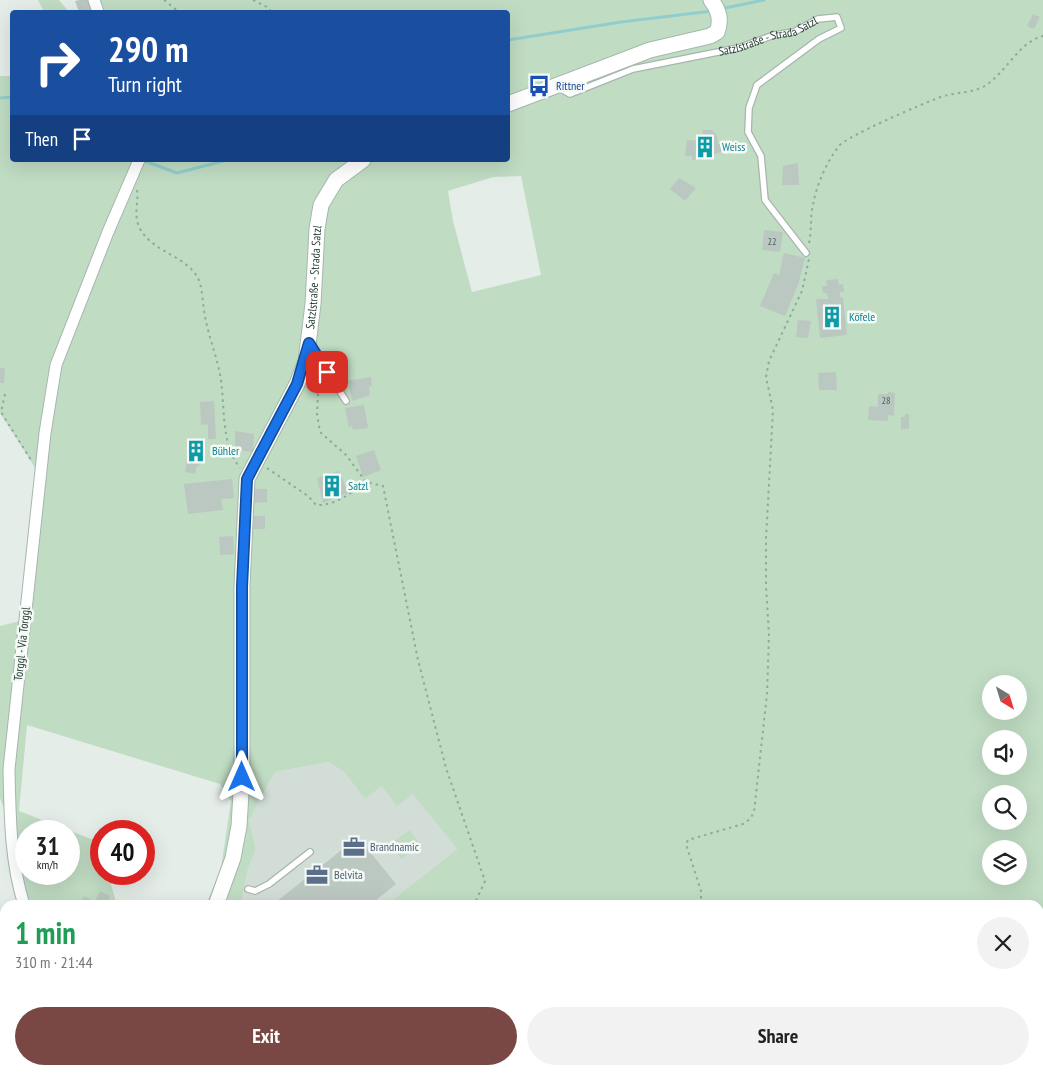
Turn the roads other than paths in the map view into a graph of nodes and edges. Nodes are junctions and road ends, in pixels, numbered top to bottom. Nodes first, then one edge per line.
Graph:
1 (714, 3) edge
2 (556, 86) junction
3 (510, 103) edge
4 (138, 162) edge
5 (360, 162) edge
6 (806, 253) road end
7 (309, 343) junction
8 (346, 401) dead end
9 (310, 852) dead end
10 (248, 889) dead end
11 (22, 900) edge
12 (218, 900) edge

1 - 2 street, Satzlstraße - Strada Satzl
2 - 3 street, Satzlstraße - Strada Satzl
2 - 6 lane, Satzlstraße - Strada Satzl
4 - 11 street, Torggl - Via Torggl
5 - 7 street, Satzlstraße - Strada Satzl
7 - 8 lane
7 - 12 street, Satzlstraße - Strada Satzl
9 - 10 lane

